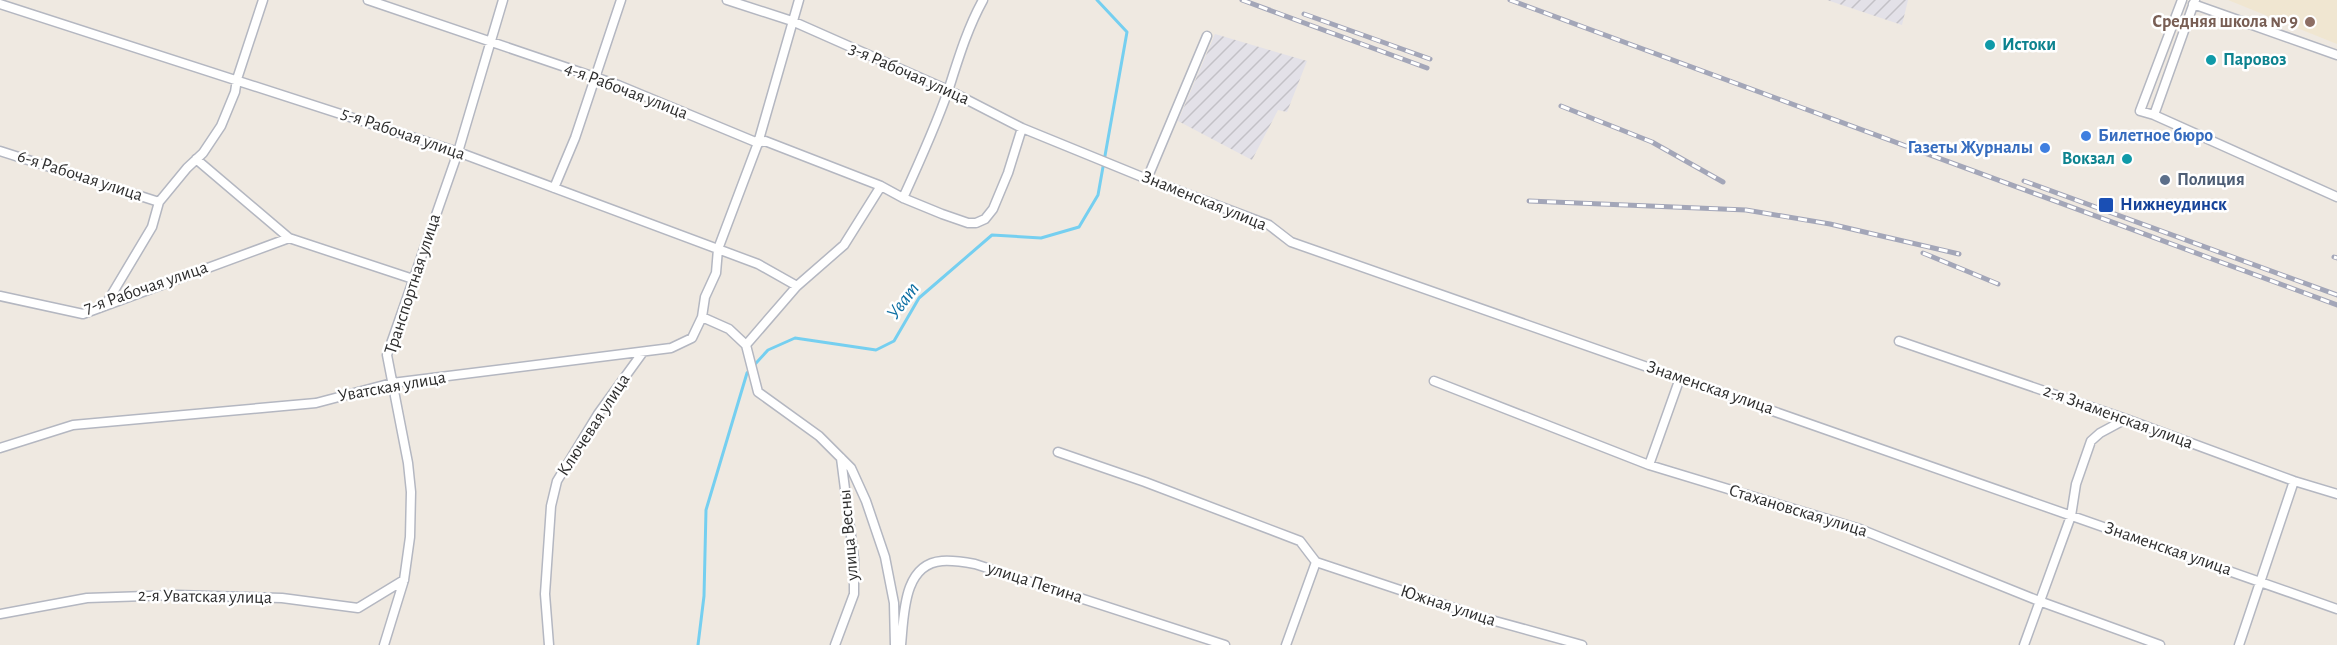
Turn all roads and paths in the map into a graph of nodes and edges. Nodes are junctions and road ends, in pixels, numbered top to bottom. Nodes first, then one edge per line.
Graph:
1 (262, 0) edge
2 (368, 0) edge
3 (503, 0) edge
4 (621, 0) edge
5 (727, 0) edge
6 (799, 0) edge
7 (2181, 0) edge
8 (982, 1) edge
9 (2194, 2) edge
10 (0, 4) edge
11 (792, 21) junction
12 (1207, 36) dead end
13 (490, 42) junction
14 (2337, 55) edge
15 (596, 78) junction
16 (237, 79) junction
17 (948, 90) junction
18 (2154, 115) junction
19 (1022, 128) junction
20 (758, 143) junction
21 (0, 151) edge
22 (458, 152) junction
23 (1089, 154) joint
24 (196, 159) junction
25 (1147, 179) junction
26 (880, 186) junction
27 (554, 188) junction
28 (2337, 197) edge
29 (903, 198) junction
30 (159, 202) junction
31 (289, 238) junction
32 (718, 249) junction
33 (413, 279) junction
34 (797, 286) junction
35 (0, 296) edge
36 (106, 304) junction
37 (702, 317) junction
38 (1899, 341) dead end
39 (746, 345) junction
40 (643, 352) junction
41 (1680, 378) junction
42 (1434, 381) dead end
43 (392, 383) junction
44 (2126, 419) junction
45 (0, 448) edge
46 (1058, 452) dead end
47 (841, 458) junction
48 (1649, 465) junction
49 (2294, 481) junction
50 (2337, 494) edge
51 (2071, 516) junction
52 (1316, 562) junction
53 (404, 580) junction
54 (2261, 582) junction
55 (2039, 601) junction
56 (2337, 609) edge
57 (0, 614) edge
58 (1558, 642) edge
59 (384, 645) edge
60 (549, 645) edge
61 (836, 645) edge
62 (895, 645) edge
63 (901, 645) edge
64 (1225, 645) edge
65 (1286, 645) edge
66 (1582, 645) edge
67 (2024, 645) edge
68 (2160, 645) edge
69 (2239, 645) edge

1 - 16 street
2 - 13 street, 4-я Рабочая улица
3 - 13 street, Транспортная улица
4 - 15 street
5 - 11 street, 3-я Рабочая улица
6 - 11 street, Уватская улица
7 - 18 street
8 - 17 street
9 - 14 street
9 - 18 street
10 - 16 street, 5-я Рабочая улица
11 - 17 street, 3-я Рабочая улица
11 - 20 street, Уватская улица
12 - 25 street
13 - 15 street, 4-я Рабочая улица
13 - 22 street, Транспортная улица
15 - 20 street, 4-я Рабочая улица
15 - 27 street
16 - 22 street, 5-я Рабочая улица
16 - 24 street
17 - 19 street, 3-я Рабочая улица
17 - 29 street
18 - 28 street
19 - 23 street, 3-я Рабочая улица
19 - 29 street, 4-я Рабочая улица
20 - 26 street, 4-я Рабочая улица
20 - 32 street, Уватская улица
21 - 30 street, 6-я Рабочая улица
22 - 27 street, 5-я Рабочая улица
22 - 33 street, Транспортная улица
23 - 25 street, Знаменская улица
24 - 30 street
24 - 31 street
25 - 41 street, Знаменская улица
26 - 29 street, 4-я Рабочая улица
26 - 34 street
27 - 32 street, 5-я Рабочая улица
30 - 36 street
31 - 33 street
31 - 36 street, 7-я Рабочая улица
32 - 34 street, 5-я Рабочая улица
32 - 37 street, Уватская улица
33 - 43 street, Транспортная улица
34 - 39 street
35 - 36 street, 7-я Рабочая улица
37 - 39 street
37 - 40 street, Уватская улица
38 - 44 street, 2-я Знаменская улица
39 - 47 street
40 - 43 street, Уватская улица
40 - 60 street, Ключевая улица
41 - 48 street
41 - 51 street, Знаменская улица
42 - 48 street, Стахановская улица
43 - 45 street, Уватская улица
43 - 53 street, Транспортная улица
44 - 49 street, 2-я Знаменская улица
44 - 51 street
46 - 52 street
47 - 61 street, улица Весны
47 - 62 street
48 - 55 street, Стахановская улица
49 - 50 street, 2-я Знаменская улица
49 - 54 street
51 - 54 street, Знаменская улица
51 - 55 street
52 - 58 street, Южная улица
52 - 65 street
53 - 57 street, 2-я Уватская улица
53 - 59 street, Транспортная улица
54 - 56 street, Знаменская улица
54 - 69 street
55 - 67 street
55 - 68 street, Стахановская улица
58 - 66 street, Южная улица
63 - 64 street, улица Петина

